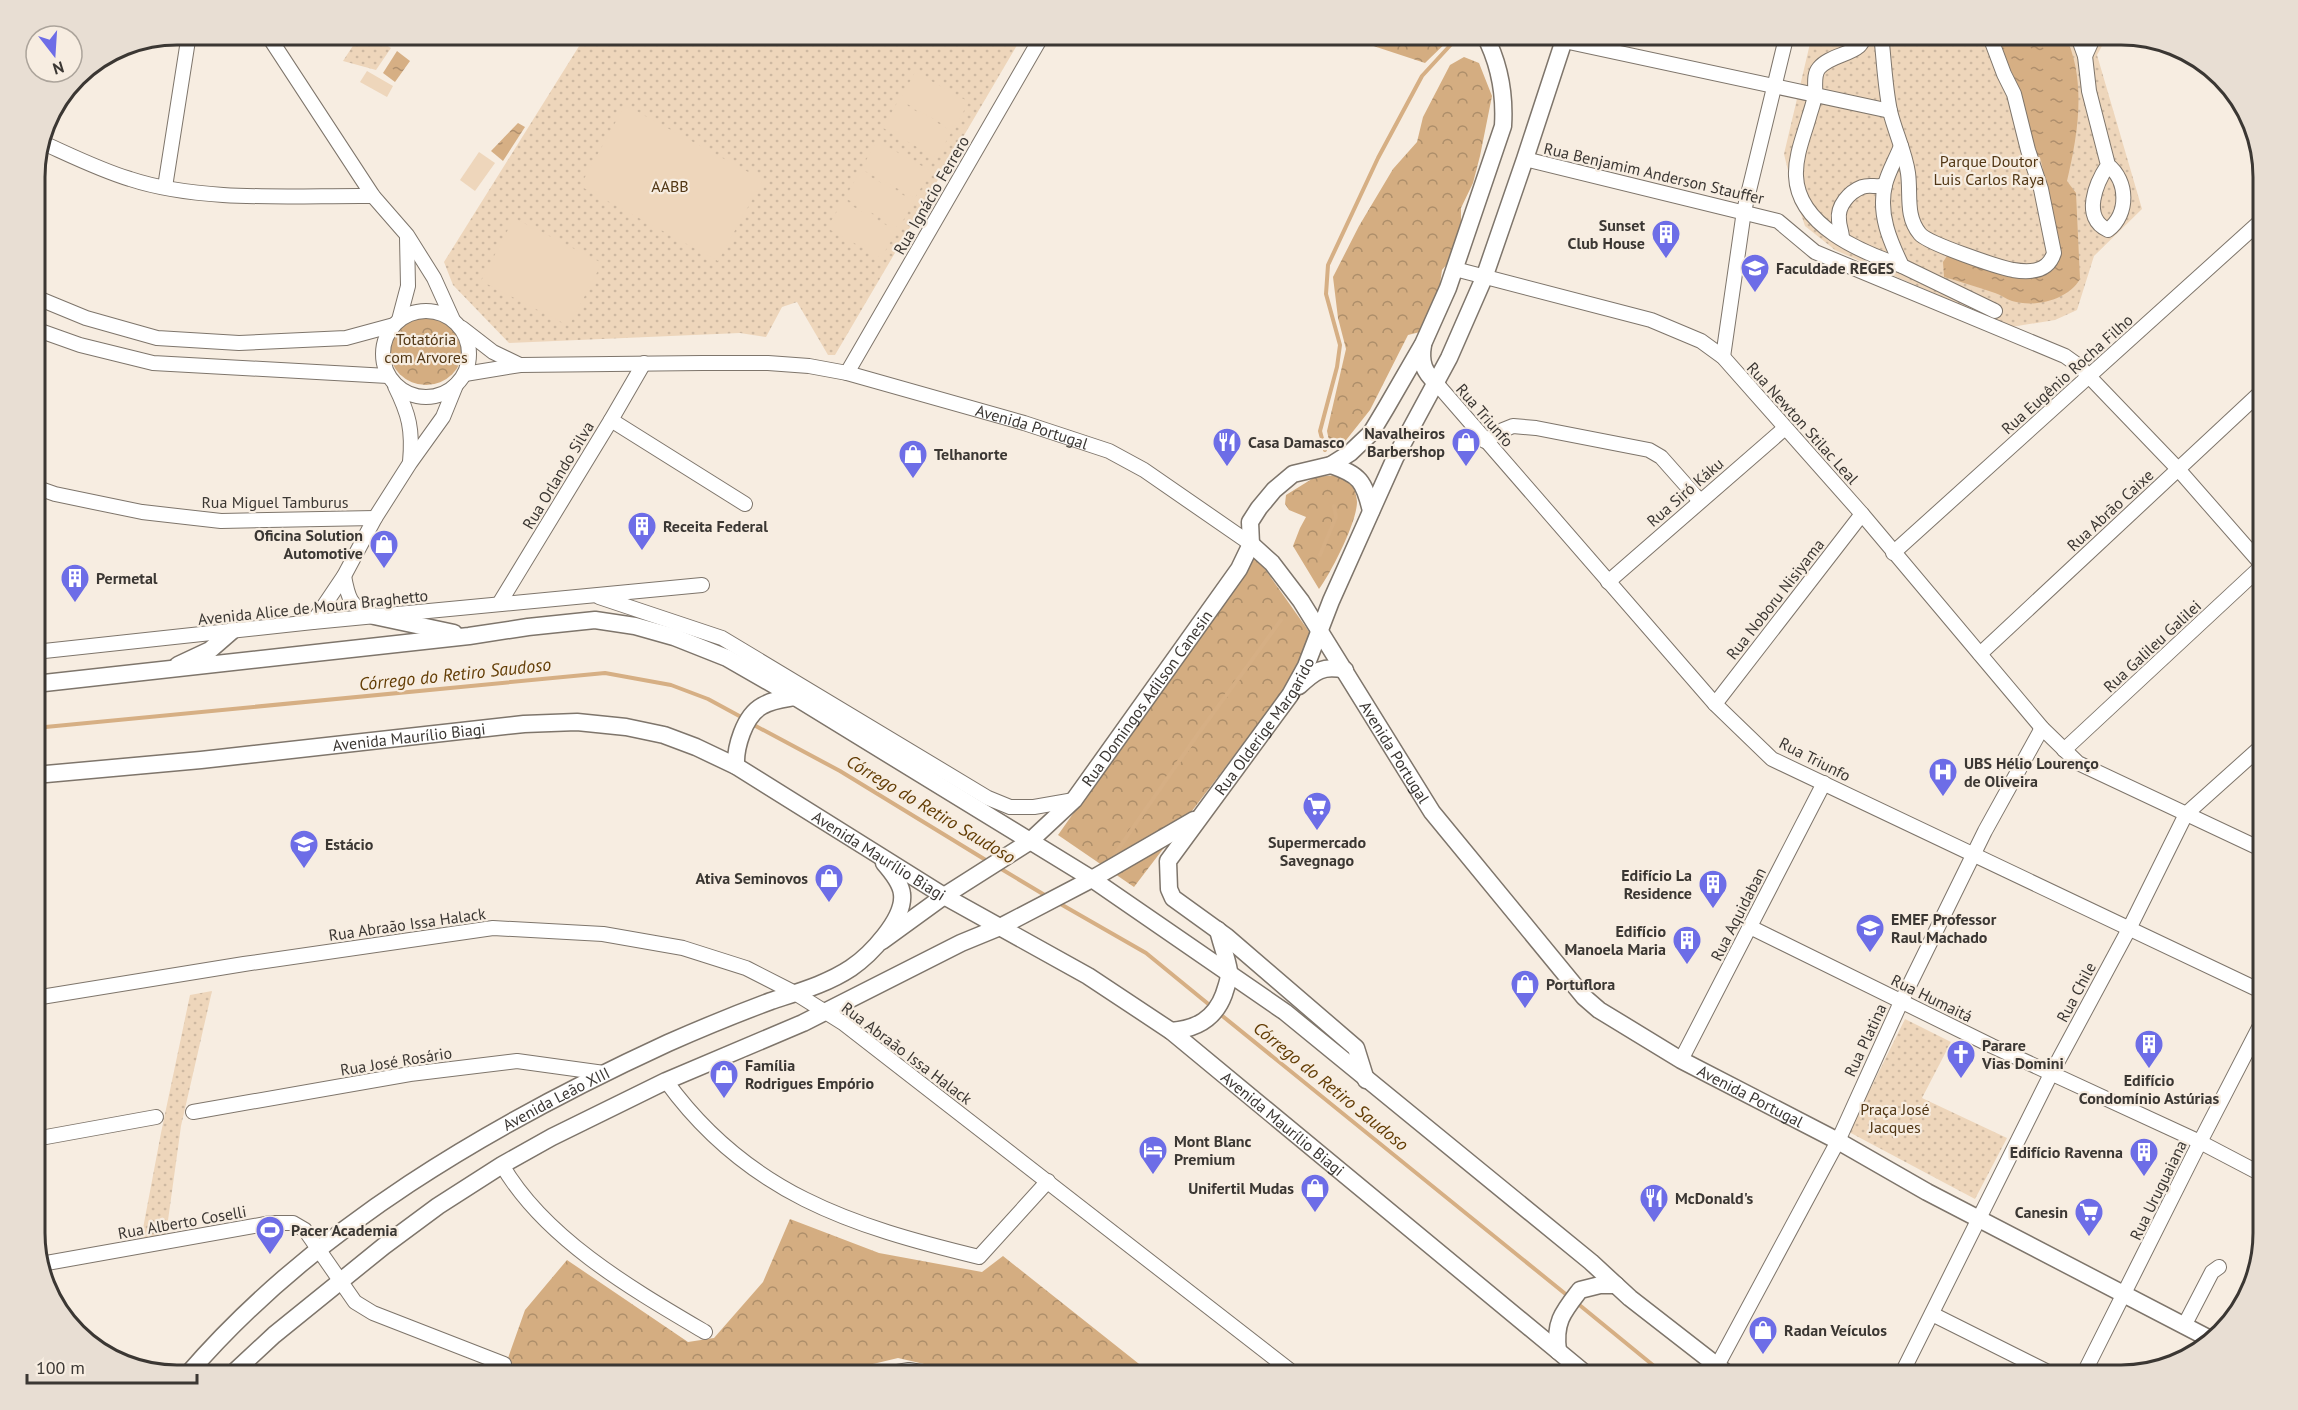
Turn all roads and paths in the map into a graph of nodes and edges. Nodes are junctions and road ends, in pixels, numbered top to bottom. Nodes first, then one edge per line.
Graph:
1 (187, 45) edge
2 (274, 45) edge
3 (1037, 45) edge
4 (1490, 45) edge
5 (1563, 45) edge
6 (1595, 45) edge
7 (1784, 45) edge
8 (1859, 45) edge
9 (1882, 45) edge
10 (1993, 45) edge
11 (2081, 45) edge
12 (2090, 45) edge
13 (2085, 57) junction
14 (1774, 86) junction
15 (1815, 95) junction
16 (1890, 111) junction
17 (49, 145) edge
18 (1901, 146) junction
19 (1525, 159) junction
20 (2108, 165) dead end
21 (1885, 185) junction
22 (165, 187) junction
23 (373, 196) junction
24 (1744, 211) junction
25 (2253, 228) edge
26 (406, 235) junction
27 (1842, 238) junction
28 (1902, 266) junction
29 (1455, 269) junction
30 (1484, 278) junction
31 (45, 301) edge
32 (1995, 311) dead end
33 (396, 322) junction
34 (456, 323) junction
35 (45, 333) edge
36 (158, 338) junction
37 (1423, 344) junction
38 (1723, 357) junction
39 (153, 363) junction
40 (644, 363) junction
41 (520, 365) junction
42 (848, 373) junction
43 (2089, 376) junction
44 (391, 380) junction
45 (461, 380) junction
46 (1437, 384) junction
47 (2253, 399) edge
48 (611, 420) junction
49 (1785, 428) junction
50 (1485, 441) junction
51 (410, 463) junction
52 (1330, 465) junction
53 (2178, 470) junction
54 (45, 490) edge
55 (1700, 501) junction
56 (745, 504) dead end
57 (1371, 511) junction
58 (1862, 514) junction
59 (375, 518) junction
60 (1251, 544) junction
61 (1893, 553) junction
62 (2253, 555) edge
63 (2253, 575) edge
64 (344, 576) junction
65 (1608, 582) junction
66 (702, 585) dead end
67 (595, 595) junction
68 (499, 604) junction
69 (374, 616) junction
70 (313, 622) junction
71 (233, 630) junction
72 (1320, 630) junction
73 (470, 636) junction
74 (45, 651) edge
75 (1980, 654) junction
76 (1345, 670) junction
77 (166, 671) junction
78 (45, 683) edge
79 (1290, 695) junction
80 (795, 697) junction
81 (1715, 704) junction
82 (2042, 728) junction
83 (2064, 750) junction
84 (2253, 754) edge
85 (898, 760) junction
86 (927, 762) junction
87 (736, 766) junction
88 (45, 774) edge
89 (1824, 783) junction
90 (991, 799) junction
91 (1074, 800) junction
92 (2186, 814) junction
93 (1200, 816) junction
94 (1029, 842) junction
95 (2253, 845) edge
96 (1973, 855) junction
97 (877, 856) junction
98 (1092, 879) junction
99 (944, 896) junction
100 (1000, 927) junction
101 (1750, 927) junction
102 (2129, 929) junction
103 (1218, 930) junction
104 (882, 941) junction
105 (1229, 972) junction
106 (2253, 987) edge
107 (795, 993) junction
108 (45, 996) edge
109 (1901, 1002) junction
110 (1315, 1011) junction
111 (1285, 1012) junction
112 (825, 1013) junction
113 (1171, 1031) junction
114 (2253, 1041) edge
115 (1681, 1060) junction
116 (604, 1073) junction
117 (2051, 1074) junction
118 (1366, 1080) junction
119 (666, 1081) junction
120 (193, 1112) dead end
121 (156, 1118) dead end
122 (45, 1136) edge
123 (1838, 1141) junction
124 (2200, 1142) junction
125 (502, 1165) junction
126 (2253, 1169) edge
127 (1047, 1181) junction
128 (1980, 1219) junction
129 (319, 1249) junction
130 (48, 1263) edge
131 (2219, 1267) dead end
132 (340, 1281) junction
133 (1616, 1285) junction
134 (2124, 1296) junction
135 (1932, 1314) junction
136 (2184, 1326) junction
137 (705, 1332) dead end
138 (2203, 1336) edge
139 (1558, 1350) junction
140 (504, 1364) dead end
141 (196, 1365) edge
142 (243, 1365) edge
143 (1282, 1365) edge
144 (1575, 1365) edge
145 (1716, 1365) edge
146 (1726, 1365) edge
147 (1906, 1365) edge
148 (2032, 1365) edge
149 (2089, 1365) edge

1 - 22 street
2 - 23 street
3 - 42 street, Rua Ignácio Ferrero
4 - 29 main road
5 - 19 main road, Rua Olderige Margarido
6 - 14 street
7 - 14 street
8 - 15 street
9 - 16 street
10 - 18 street
11 - 13 street
12 - 13 street
13 - 20 street
14 - 15 street
14 - 24 street
15 - 16 street
15 - 27 street
16 - 18 street
17 - 22 street
18 - 21 street
19 - 24 street, Rua Benjamim Anderson Stauffer
19 - 30 main road, Rua Olderige Margarido
21 - 27 street
21 - 28 street
22 - 23 street
23 - 26 street
24 - 38 street
24 - 43 street, Rua Benjamim Anderson Stauffer
25 - 43 street, Rua Eugênio Rocha Filho
26 - 33 street
26 - 34 street
27 - 28 street
28 - 32 street
29 - 30 street, Rua Newton Stilac Leal
29 - 37 main road
30 - 38 street, Rua Newton Stilac Leal
30 - 46 main road, Rua Olderige Margarido
31 - 36 street
33 - 34 street
33 - 36 street
33 - 44 street
34 - 41 street, Avenida Portugal
34 - 45 street
35 - 39 street
36 - 39 street
37 - 46 main road
37 - 52 main road
38 - 49 street, Rua Newton Stilac Leal
39 - 44 street
40 - 41 street, Avenida Portugal
40 - 42 street, Avenida Portugal
40 - 48 street, Rua Orlando Silva
41 - 45 street, Avenida Portugal
42 - 60 street, Avenida Portugal
43 - 53 street, Rua Benjamim Anderson Stauffer
43 - 61 street, Rua Eugênio Rocha Filho
44 - 45 street
44 - 51 street
45 - 51 street
46 - 50 street, Rua Triunfo
46 - 57 main road, Rua Olderige Margarido
47 - 53 street, Rua Abrão Caixe
48 - 56 street
48 - 68 street, Rua Orlando Silva
49 - 55 street, Rua Siró Káku
49 - 58 street, Rua Newton Stilac Leal
50 - 55 street
50 - 65 street, Rua Triunfo
51 - 59 street
52 - 57 main road
52 - 60 main road, Rua Domingos Adilson Canesin
53 - 62 street, Rua Benjamim Anderson Stauffer
53 - 75 street, Rua Abrão Caixe
54 - 59 street, Rua Miguel Tamburus
55 - 65 street, Rua Siró Káku
57 - 72 main road, Rua Olderige Margarido
58 - 61 street, Rua Newton Stilac Leal
58 - 81 street, Rua Noboru Nisiyama
59 - 64 street
60 - 72 main road, Avenida Portugal
60 - 91 main road, Rua Domingos Adilson Canesin
61 - 75 street, Rua Newton Stilac Leal
63 - 83 street, Rua Galileu Galilei
64 - 69 street
64 - 70 street
65 - 81 street, Rua Triunfo
66 - 67 street
67 - 68 street, Avenida Alice de Moura Braghetto
67 - 86 street
68 - 69 street, Avenida Alice de Moura Braghetto
69 - 70 street, Avenida Alice de Moura Braghetto
69 - 73 main road
70 - 71 street, Avenida Alice de Moura Braghetto
71 - 74 street, Avenida Alice de Moura Braghetto
71 - 77 main road
72 - 76 main road, Avenida Portugal
72 - 79 main road, Rua Olderige Margarido
73 - 77 main road
73 - 80 main road
75 - 82 street, Rua Newton Stilac Leal
76 - 79 main road
76 - 115 main road, Avenida Portugal
77 - 78 main road
79 - 93 main road, Rua Olderige Margarido
80 - 85 main road
80 - 87 main road
81 - 89 street, Rua Triunfo
82 - 83 street, Rua Newton Stilac Leal
82 - 96 street, Rua Platina
83 - 92 street, Rua Newton Stilac Leal
84 - 92 street, Rua Chile
85 - 86 main road
85 - 94 main road
86 - 90 street
87 - 88 main road, Avenida Maurílio Biagi
87 - 97 main road, Avenida Maurílio Biagi
89 - 96 street, Rua Triunfo
89 - 101 street, Rua Aquidaban
90 - 91 street
90 - 94 street
91 - 94 main road, Rua Domingos Adilson Canesin
92 - 95 street, Rua Newton Stilac Leal
92 - 102 street, Rua Chile
93 - 98 main road, Avenida Leão XIII
93 - 103 main road, Rua Olderige Margarido
94 - 98 main road
94 - 99 main road, Rua Domingos Adilson Canesin
96 - 102 street, Rua Triunfo
96 - 109 street, Rua Platina
97 - 99 main road, Avenida Maurílio Biagi
97 - 104 main road, Avenida Leão XIII
98 - 100 main road, Avenida Leão XIII
98 - 105 main road
99 - 100 main road, Avenida Maurílio Biagi
99 - 104 main road, Rua Domingos Adilson Canesin
100 - 112 main road, Avenida Leão XIII
100 - 113 main road, Avenida Maurílio Biagi
101 - 109 street, Rua Humaitá
101 - 115 street, Rua Aquidaban
102 - 106 street, Rua Triunfo
102 - 117 street, Rua Chile
103 - 105 main road
103 - 110 main road, Rua Olderige Margarido
104 - 107 main road, Avenida Leão XIII
105 - 111 main road
105 - 113 main road
107 - 108 street, Rua Abraão Issa Halack
107 - 112 street, Rua Abraão Issa Halack
107 - 116 main road, Avenida Leão XIII
109 - 117 street, Rua Humaitá
109 - 123 street, Rua Platina
110 - 111 main road
110 - 118 main road, Rua Olderige Margarido
111 - 118 main road
112 - 119 main road, Avenida Leão XIII
112 - 127 street, Rua Abraão Issa Halack
113 - 139 main road, Avenida Maurílio Biagi
114 - 124 street, Rua Uruguaiana
115 - 123 main road, Avenida Portugal
116 - 120 street, Rua José Rosário
116 - 129 main road, Avenida Leão XIII
117 - 124 street, Rua Humaitá
117 - 128 street, Rua Chile
118 - 133 main road
119 - 125 main road, Avenida Leão XIII
119 - 127 street
121 - 122 street
123 - 128 main road, Avenida Portugal
123 - 146 street, Rua Platina
124 - 126 street, Rua Humaitá
124 - 134 street, Rua Uruguaiana
125 - 132 main road, Avenida Leão XIII
125 - 137 street
127 - 143 street, Rua Abraão Issa Halack
128 - 134 main road, Avenida Portugal
128 - 135 street, Rua Chile
129 - 130 street, Rua Alberto Coselli
129 - 132 street, Rua Alberto Coselli
129 - 141 main road, Avenida Leão XIII
131 - 136 street
132 - 140 street, Rua Alberto Coselli
132 - 142 main road, Avenida Leão XIII
133 - 139 main road
133 - 145 main road
134 - 136 main road, Avenida Portugal
134 - 149 street, Rua Uruguaiana
135 - 147 street, Rua Chile
135 - 148 street
136 - 138 main road, Avenida Portugal
139 - 144 main road, Avenida Maurílio Biagi

